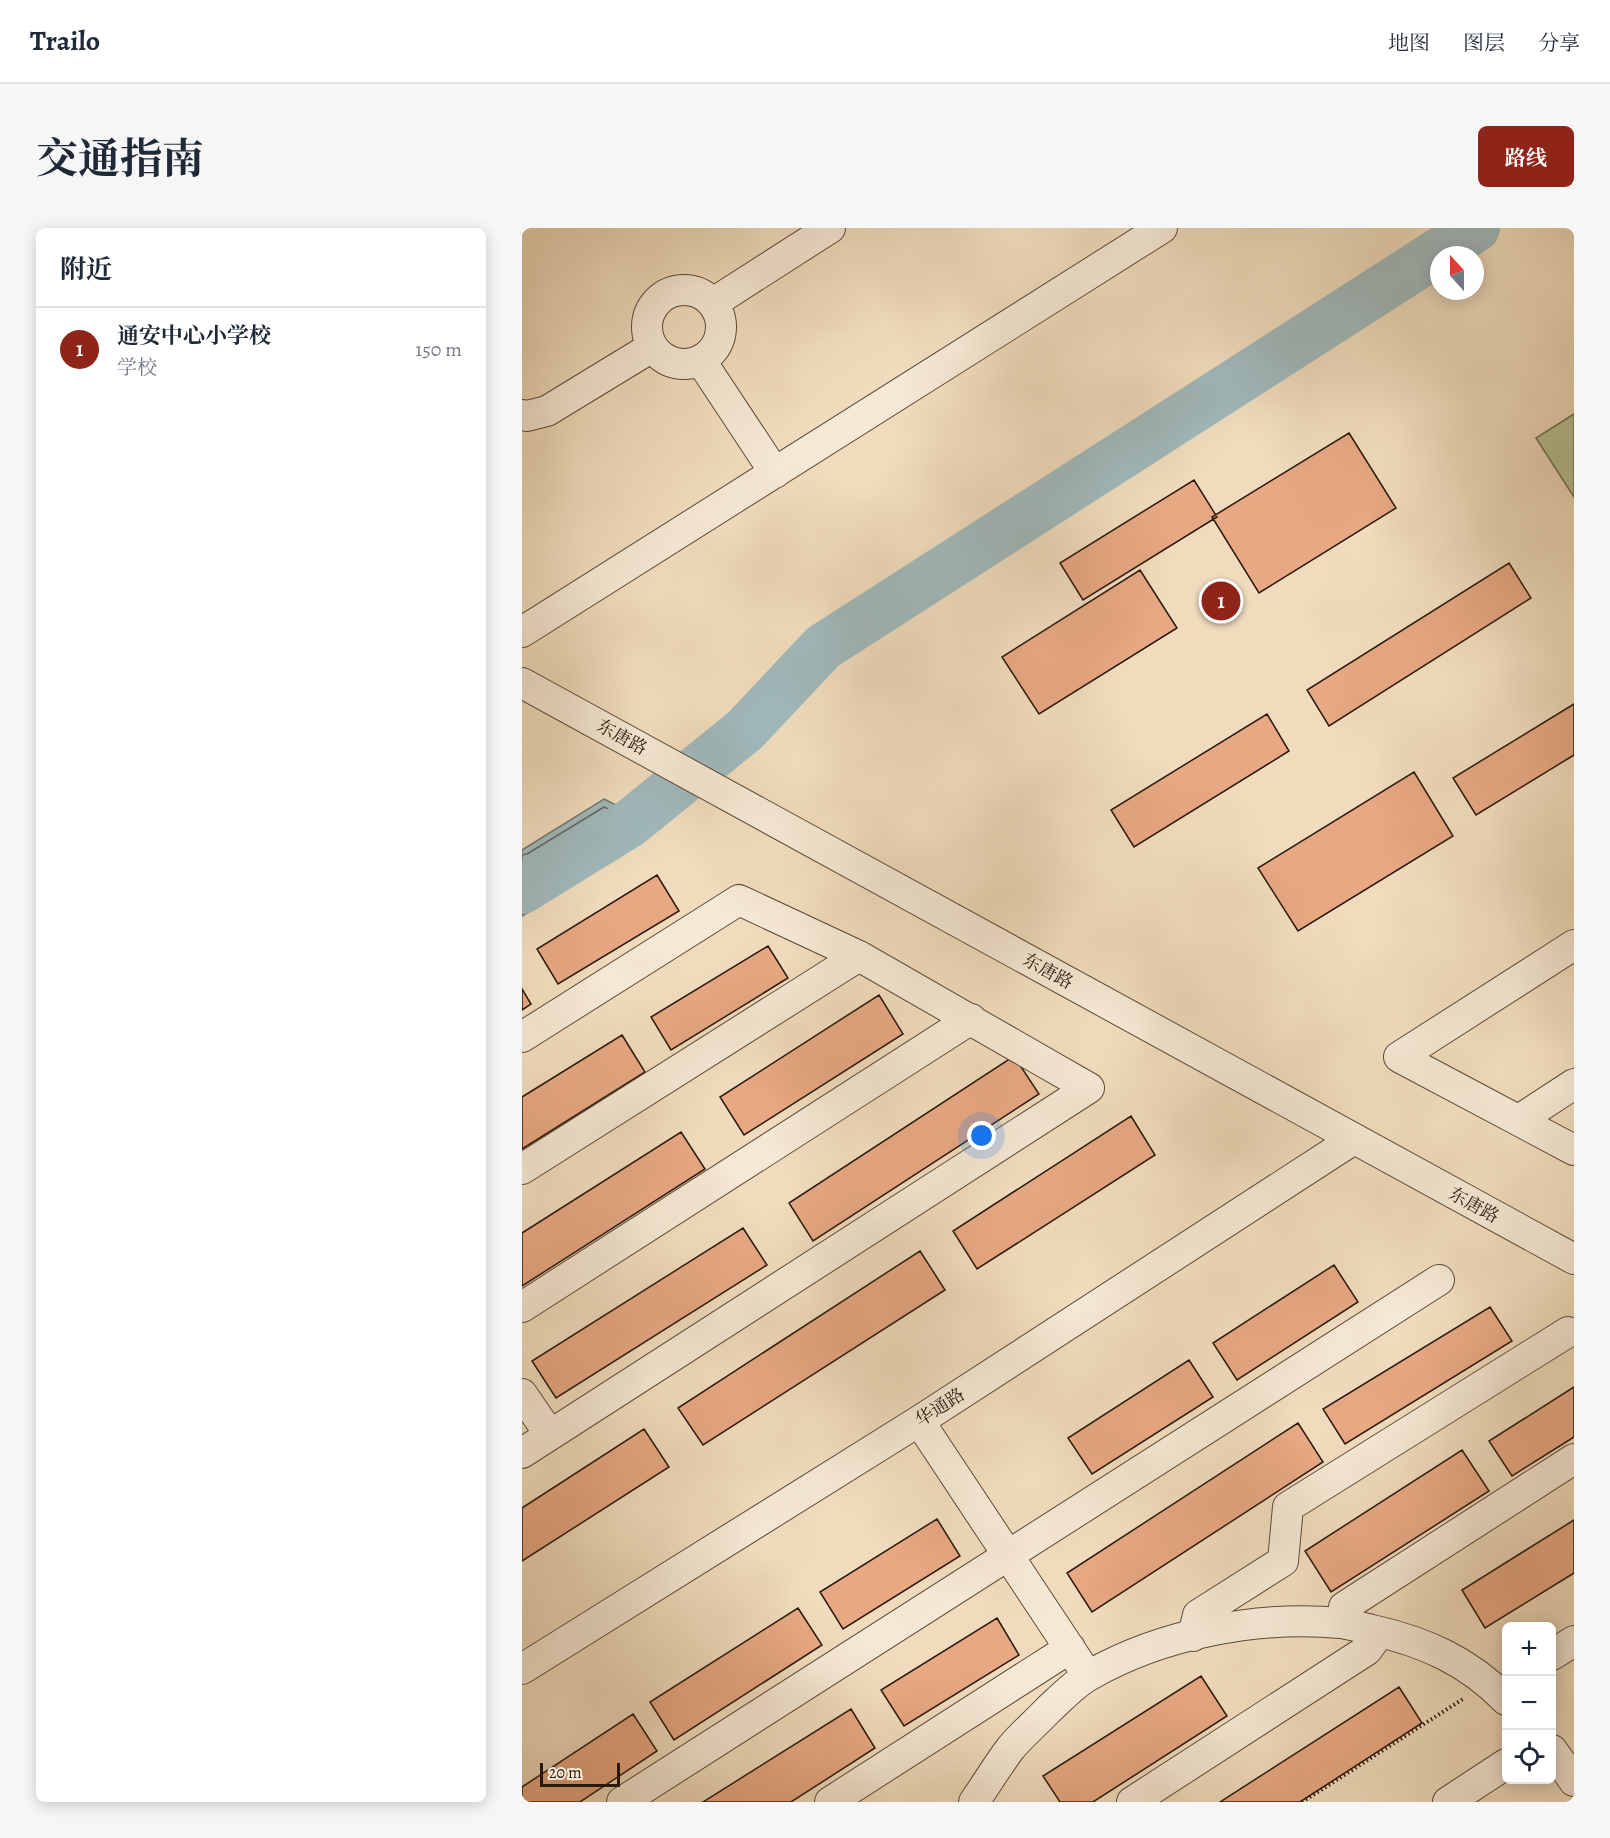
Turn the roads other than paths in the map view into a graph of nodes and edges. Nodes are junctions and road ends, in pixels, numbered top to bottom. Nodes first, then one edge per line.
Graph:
1 (830, 228) edge
2 (1162, 228) edge
3 (714, 303) junction
4 (652, 347) junction
5 (700, 361) junction
6 (522, 415) edge
7 (775, 473) junction
8 (522, 632) edge
9 (522, 683) edge
10 (1574, 945) edge
11 (859, 956) junction
12 (971, 1019) junction
13 (522, 1036) edge
14 (1574, 1084) edge
15 (1519, 1120) junction
16 (1354, 1139) junction
17 (1574, 1150) edge
18 (522, 1169) edge
19 (1574, 1259) edge
20 (1439, 1280) dead end
21 (522, 1307) edge
22 (1568, 1332) dead end
23 (522, 1394) edge
24 (919, 1421) junction
25 (550, 1435) junction
26 (522, 1453) edge
27 (1574, 1459) edge
28 (1009, 1556) junction
29 (1342, 1623) junction
30 (1380, 1632) junction
31 (1193, 1636) junction
32 (1574, 1641) edge
33 (1070, 1648) junction
34 (1556, 1652) edge
35 (522, 1670) edge
36 (1088, 1676) junction
37 (1499, 1689) edge
38 (1556, 1757) edge
39 (1502, 1767) edge
40 (1574, 1781) edge
41 (622, 1802) edge
42 (830, 1802) edge
43 (974, 1802) edge
44 (1132, 1802) edge
45 (1448, 1802) edge

1 - 3 street
2 - 7 street
3 - 4 street
3 - 5 street
4 - 5 street
4 - 6 street
5 - 7 street
7 - 8 street
9 - 16 street, 东唐路
10 - 15 street
11 - 12 street
11 - 13 street
11 - 18 street
12 - 21 street
12 - 25 street
14 - 15 street
15 - 17 street
16 - 19 street, 东唐路
16 - 24 street, 华通路
20 - 28 street
22 - 31 street
23 - 25 street
24 - 28 street
24 - 35 street, 华通路
25 - 26 street
27 - 29 street
28 - 33 street
28 - 41 street
29 - 30 street
29 - 31 street
30 - 37 street
30 - 44 street
31 - 36 street
32 - 34 street
33 - 36 street
33 - 42 street
36 - 43 street
38 - 40 street
39 - 45 street

